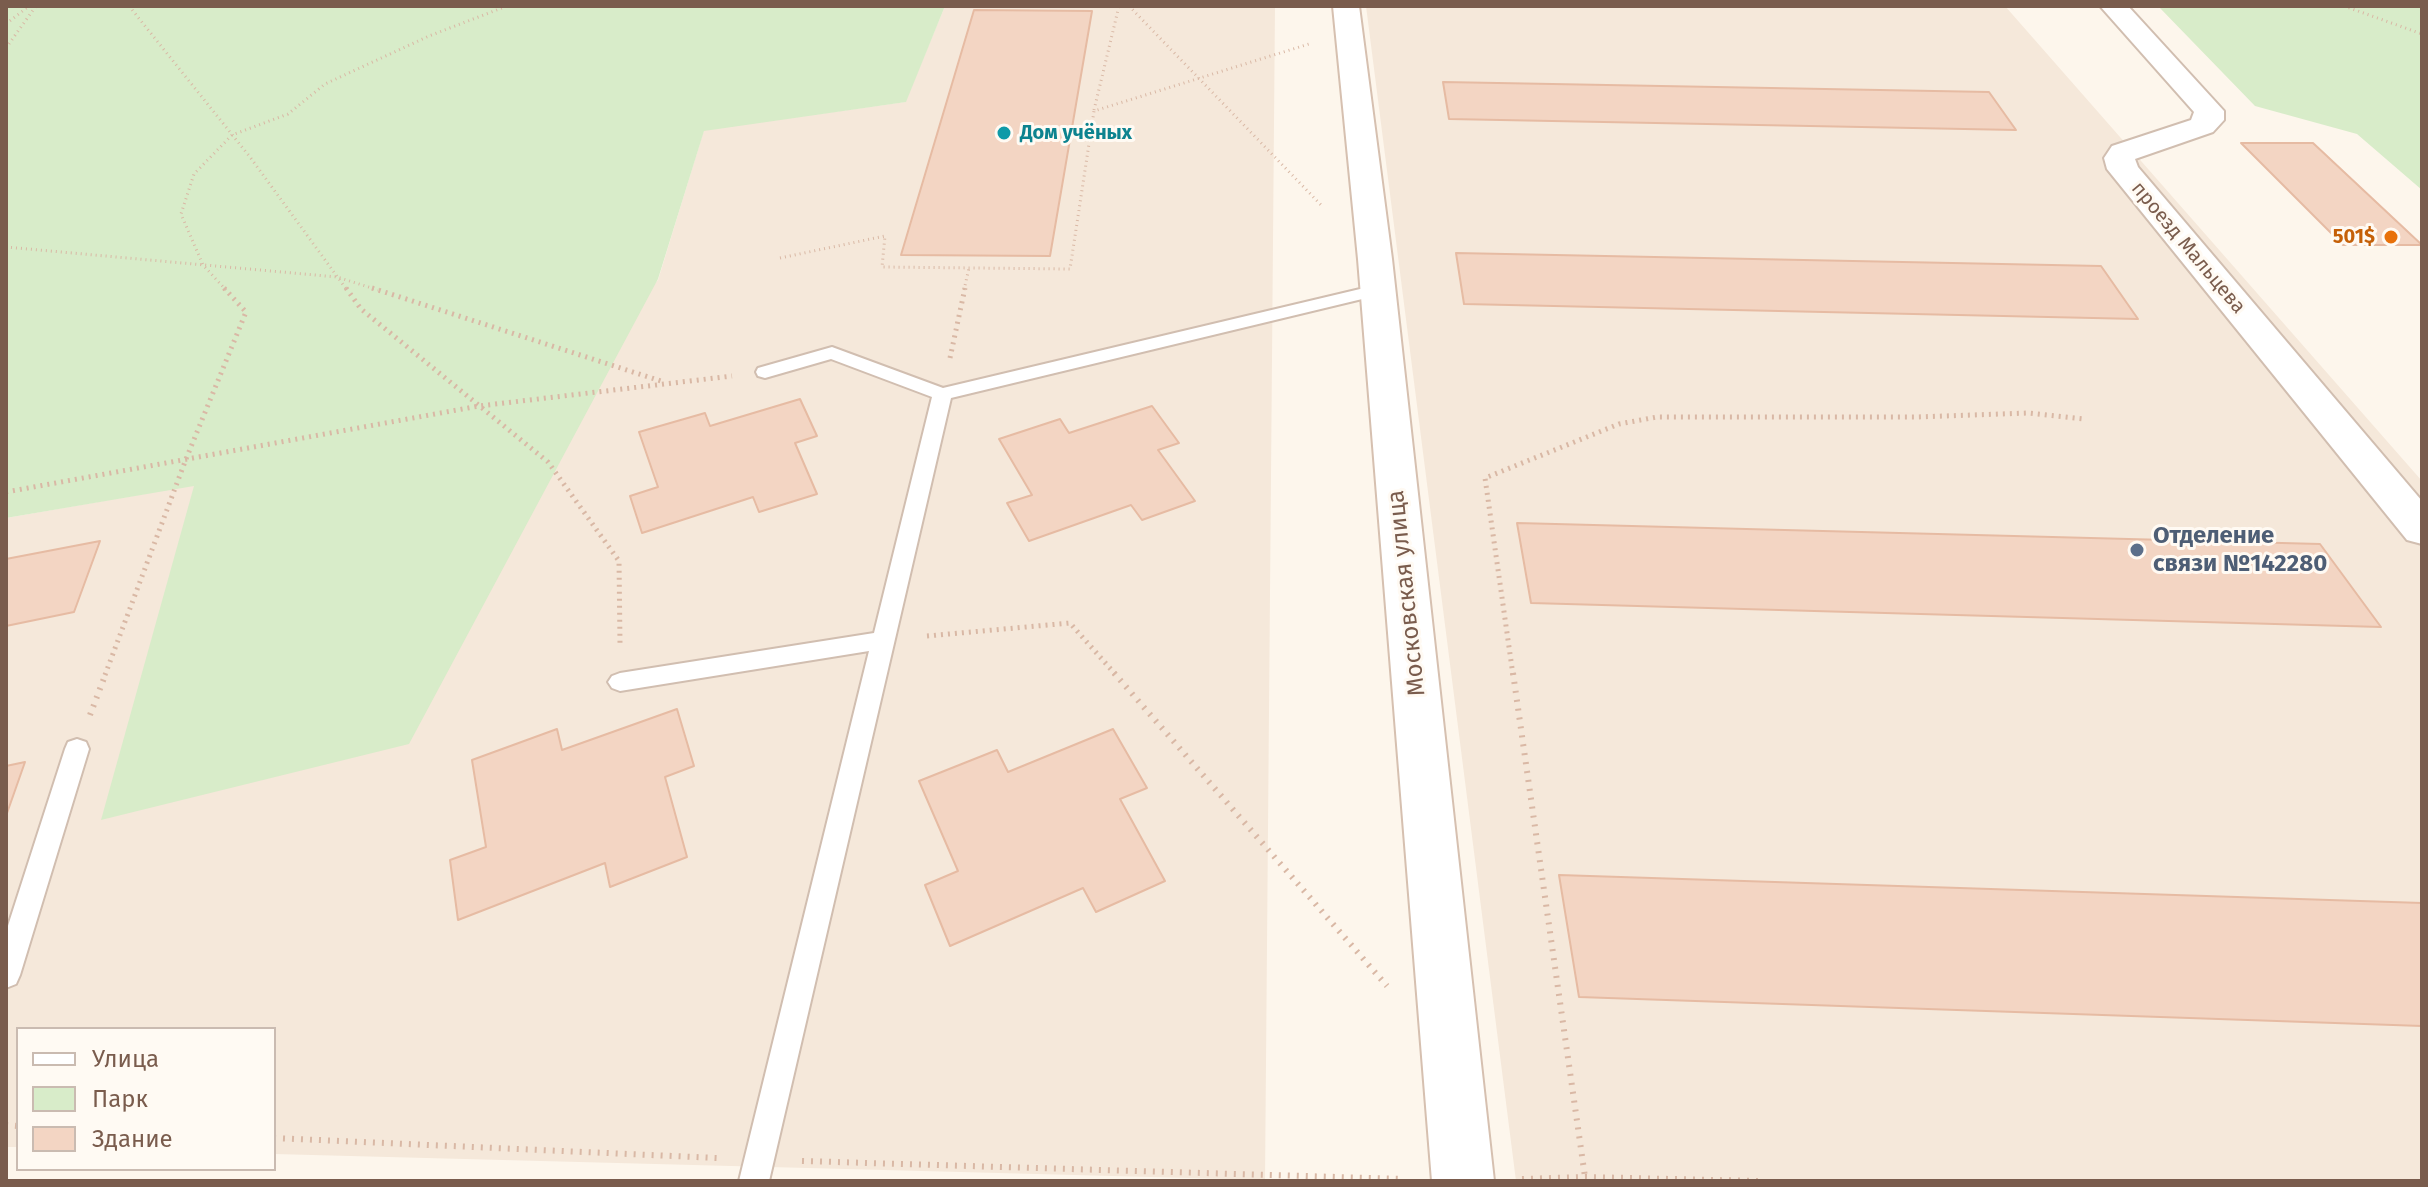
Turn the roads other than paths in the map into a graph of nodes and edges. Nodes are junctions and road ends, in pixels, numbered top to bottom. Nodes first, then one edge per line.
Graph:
1 (2113, 6) edge
2 (1347, 19) edge
3 (1376, 274) junction
4 (765, 372) road end
5 (942, 394) junction
6 (2422, 529) edge
7 (883, 640) junction
8 (620, 682) road end
9 (77, 749) road end
10 (6, 975) edge
11 (757, 1170) edge
12 (1463, 1181) edge

1 - 6 street, проезд Мальцева
2 - 3 street, Московская улица
3 - 5 lane
3 - 12 street, Московская улица
4 - 5 lane
5 - 7 lane
7 - 8 lane
7 - 11 lane
9 - 10 lane

